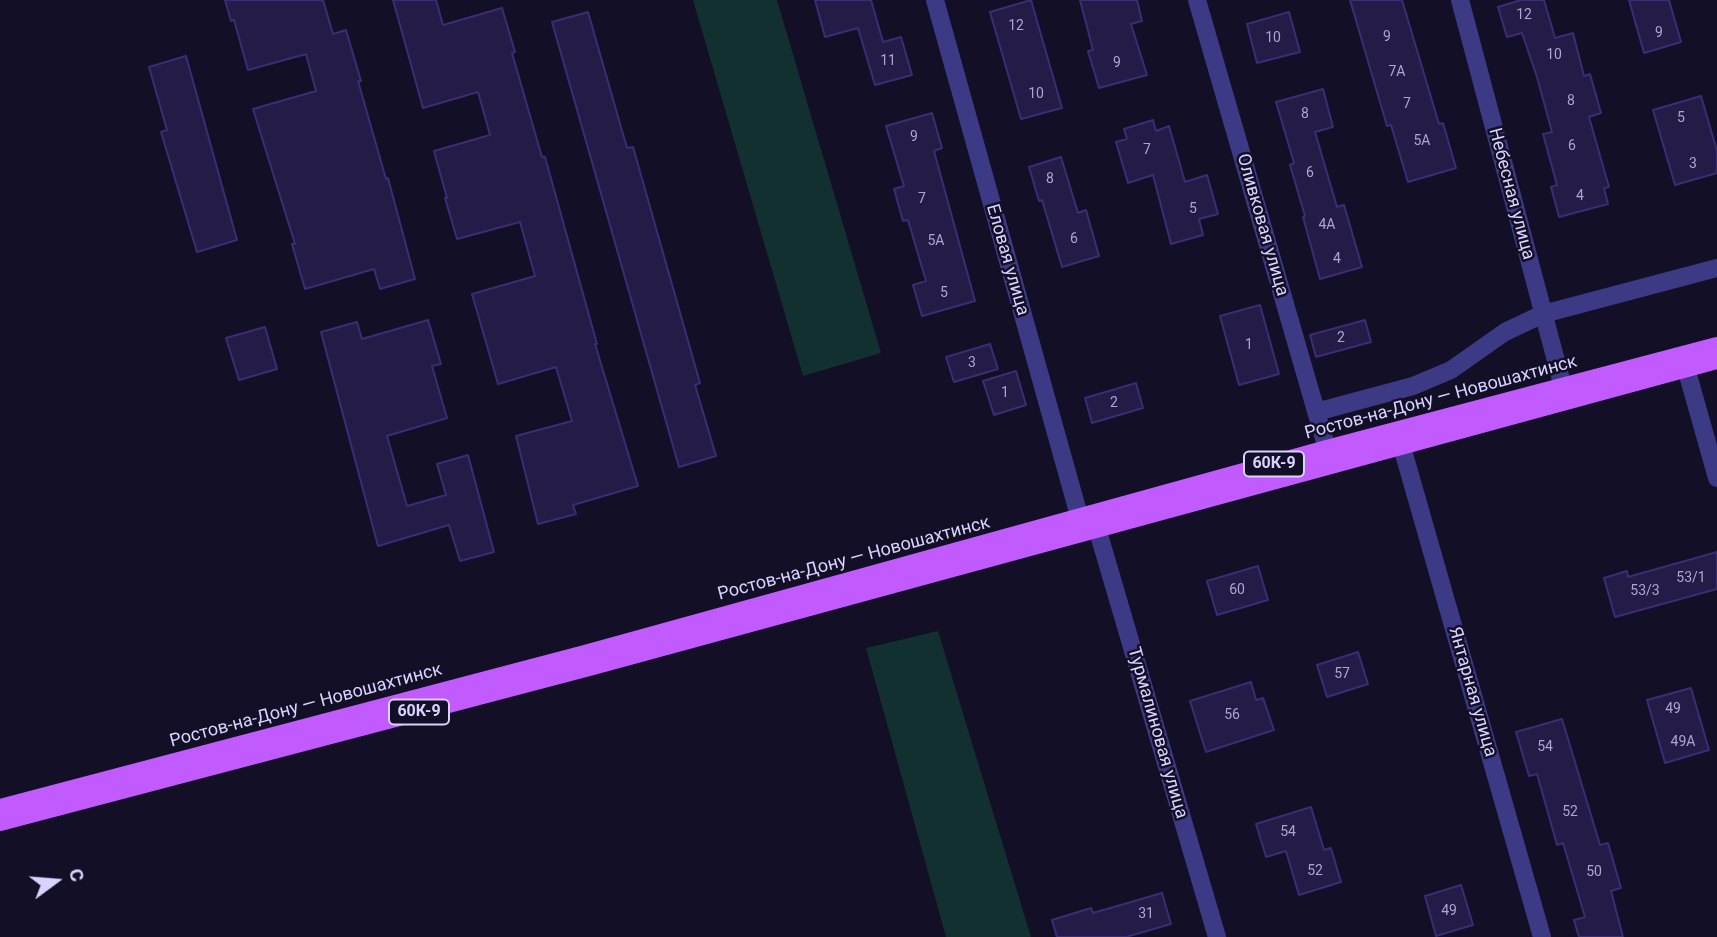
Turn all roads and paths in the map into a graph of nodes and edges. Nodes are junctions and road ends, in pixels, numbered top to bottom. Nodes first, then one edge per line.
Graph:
1 (934, 0) edge
2 (1197, 0) edge
3 (1460, 0) edge
4 (1717, 268) edge
5 (1543, 314) junction
6 (1717, 346) edge
7 (1717, 360) edge
8 (1686, 368) junction
9 (1563, 387) junction
10 (1316, 412) junction
11 (1402, 447) junction
12 (1327, 449) junction
13 (1717, 478) edge
14 (1080, 519) junction
15 (1097, 528) junction
16 (835, 593) junction
17 (0, 808) edge
18 (0, 822) edge
19 (1217, 937) edge
20 (1542, 937) edge

1 - 14 street, Еловая улица
2 - 10 street, Оливковая улица
3 - 5 street, Небесная улица
4 - 5 street
5 - 9 street, Небесная улица
5 - 10 street
6 - 9 main road, Ростов-на-Дону — Новошахтинск / 60К-9
7 - 8 main road, Ростов-на-Дону — Новошахтинск / 60К-9
8 - 11 main road, Ростов-на-Дону — Новошахтинск / 60К-9
8 - 13 street
9 - 12 main road, Ростов-на-Дону — Новошахтинск / 60К-9
10 - 12 street, Оливковая улица
11 - 15 main road, Ростов-на-Дону — Новошахтинск / 60К-9
11 - 20 street, Янтарная улица
12 - 14 main road, Ростов-на-Дону — Новошахтинск / 60К-9
14 - 16 main road, Ростов-на-Дону — Новошахтинск / 60К-9
15 - 16 main road, Ростов-на-Дону — Новошахтинск / 60К-9
15 - 19 street, Турмалиновая улица
16 - 17 main road, Ростов-на-Дону — Новошахтинск / 60К-9
16 - 18 main road, Ростов-на-Дону — Новошахтинск / 60К-9

